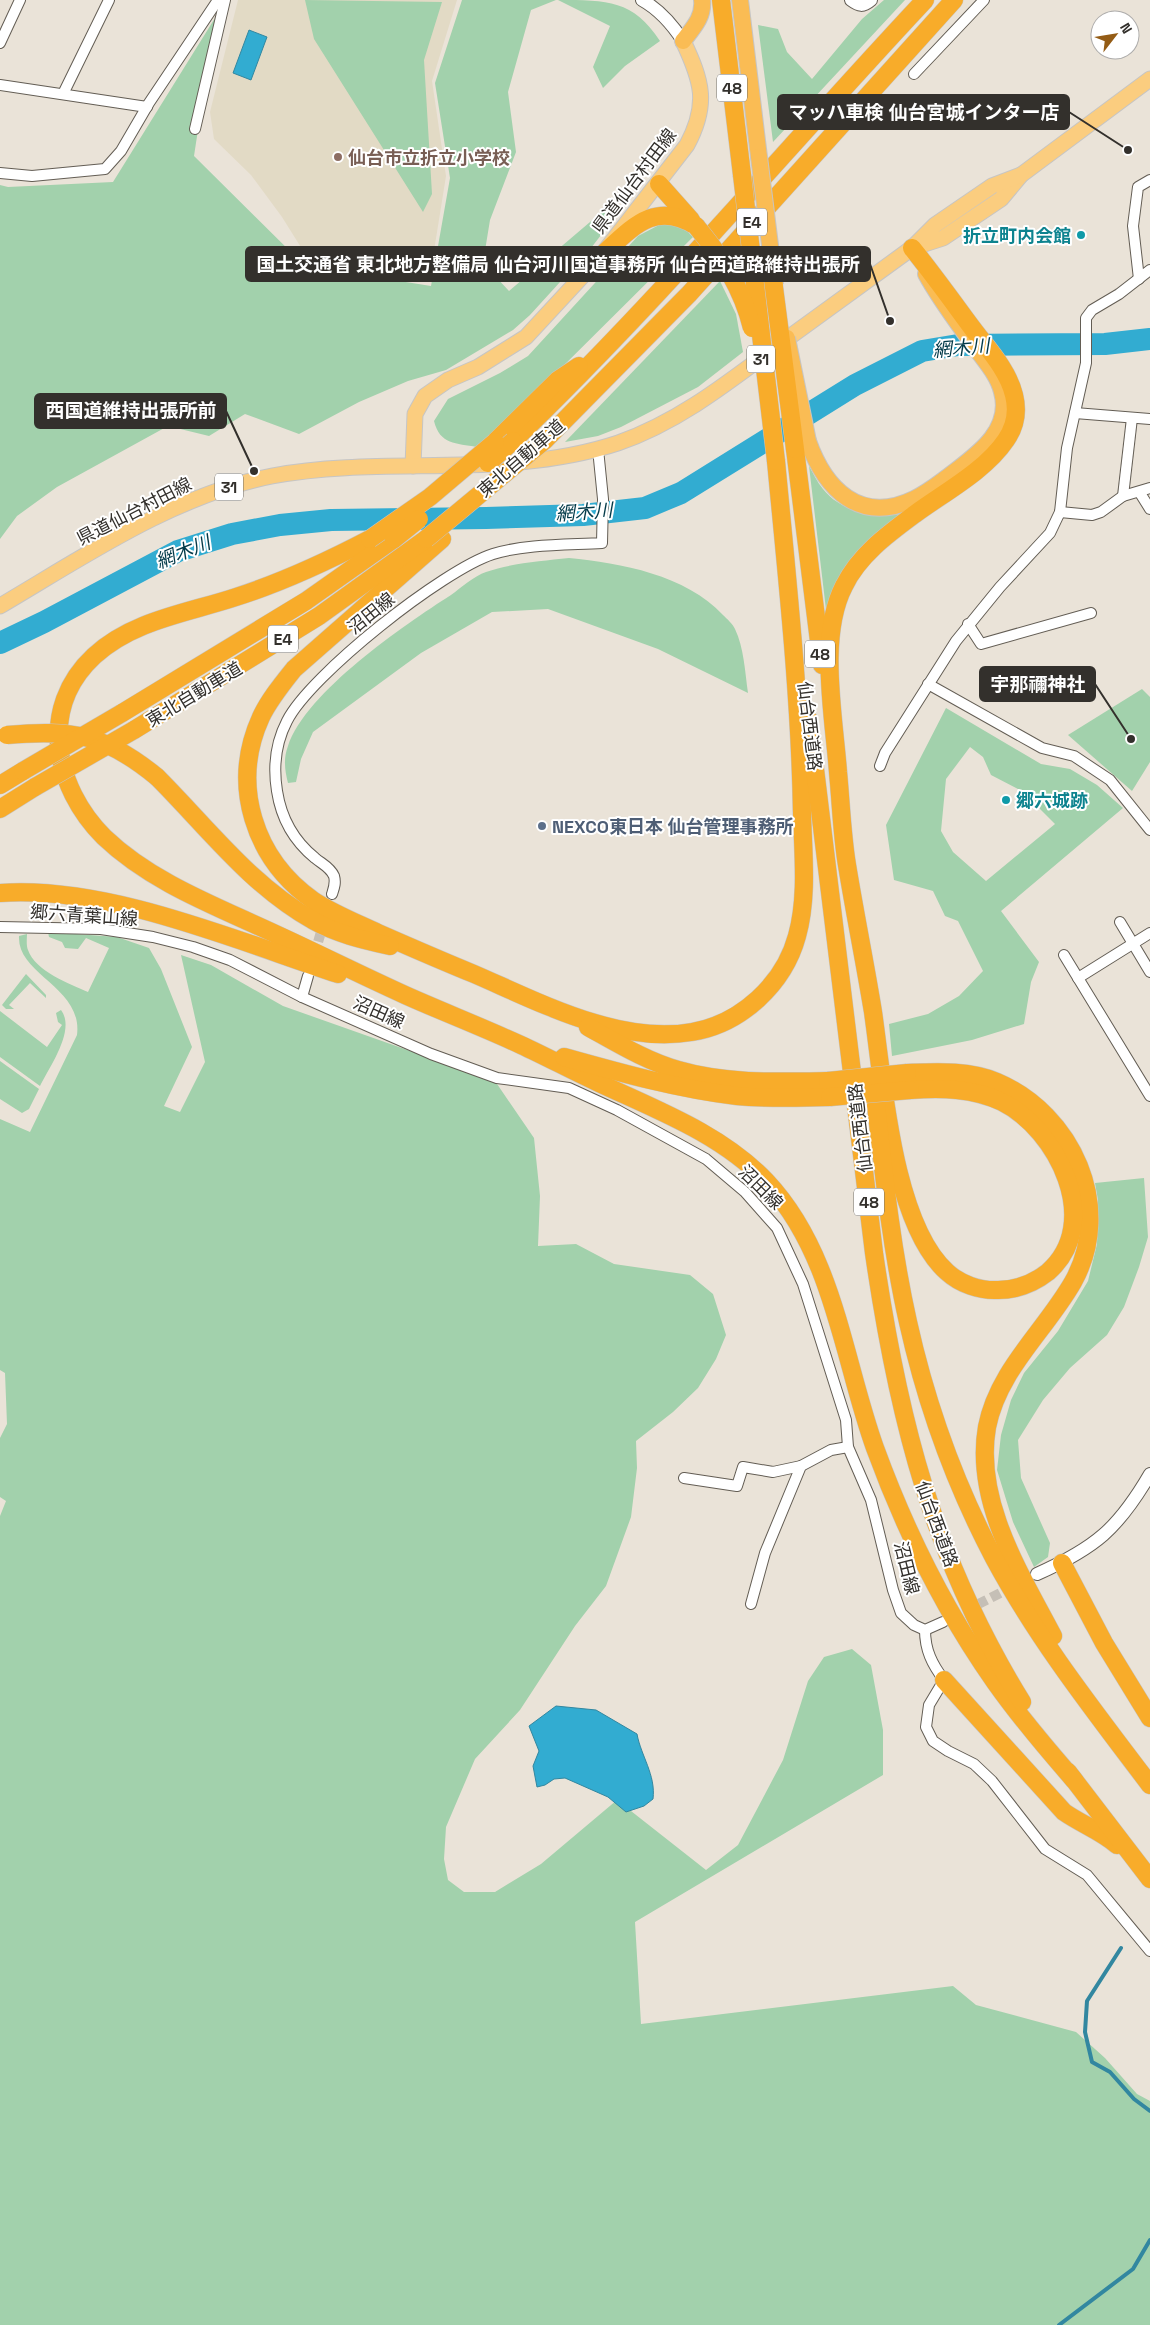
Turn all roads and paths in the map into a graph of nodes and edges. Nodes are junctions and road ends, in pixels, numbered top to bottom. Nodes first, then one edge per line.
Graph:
1 (20, 0) edge
2 (109, 0) edge
3 (218, 0) edge
4 (225, 0) edge
5 (642, 0) edge
6 (702, 0) edge
7 (721, 0) edge
8 (740, 0) edge
9 (851, 0) edge
10 (871, 0) edge
11 (925, 0) edge
12 (954, 0) edge
13 (984, 0) edge
14 (682, 40) junction
15 (0, 42) edge
16 (914, 74) dead end
17 (1150, 79) edge
18 (0, 85) edge
19 (63, 94) junction
20 (147, 107) junction
21 (195, 129) dead end
22 (0, 173) edge
23 (1150, 180) edge
24 (658, 184) junction
25 (696, 226) junction
26 (912, 248) junction
27 (601, 256) junction
28 (1150, 270) edge
29 (772, 272) joint
30 (1139, 279) junction
31 (608, 346) junction
32 (993, 363) junction
33 (1075, 413) junction
34 (1132, 418) junction
35 (1150, 419) edge
36 (772, 429) junction
37 (801, 445) junction
38 (598, 449) junction
39 (776, 461) junction
40 (413, 466) junction
41 (1150, 488) edge
42 (1140, 493) junction
43 (1123, 496) junction
44 (1150, 509) edge
45 (1060, 512) junction
46 (434, 539) junction
47 (0, 606) edge
48 (1091, 612) dead end
49 (968, 624) junction
50 (928, 684) junction
51 (4, 736) edge
52 (880, 766) dead end
53 (0, 785) edge
54 (0, 809) edge
55 (1150, 830) edge
56 (846, 860) junction
57 (0, 893) edge
58 (332, 894) tunnel mouth
59 (1120, 922) dead end
60 (0, 927) edge
61 (1150, 933) edge
62 (1133, 944) junction
63 (422, 952) junction
64 (1064, 955) dead end
65 (1150, 972) edge
66 (308, 976) dead end
67 (1078, 978) junction
68 (403, 994) junction
69 (302, 997) junction
70 (543, 1003) junction
71 (523, 1046) junction
72 (908, 1081) junction
73 (829, 1089) junction
74 (1150, 1096) edge
75 (848, 1447) junction
76 (802, 1466) junction
77 (1150, 1474) edge
78 (684, 1478) dead end
79 (1062, 1563) junction
80 (1037, 1574) dead end
81 (752, 1604) dead end
82 (943, 1622) tunnel mouth
83 (925, 1630) junction
84 (944, 1680) junction
85 (1150, 1718) edge
86 (1150, 1774) edge
87 (1074, 1780) junction
88 (1150, 1785) edge
89 (1133, 1858) junction
90 (1150, 1879) edge
91 (1150, 1951) edge

1 - 15 street
2 - 19 street
3 - 20 street
4 - 21 street
5 - 14 street
6 - 14 highway
7 - 36 highway, 48, bridge
8 - 29 highway, 48, bridge
9 - 10 street
11 - 31 highway, 東北自動車道 / E4
12 - 46 highway, 東北自動車道 / E4, bridge
13 - 16 street
14 - 24 main road, 県道仙台村田線
17 - 26 main road, 県道仙台村田線 / 31
18 - 19 street
19 - 20 street
20 - 22 street
23 - 30 street
24 - 25 highway
24 - 27 main road, 県道仙台村田線
25 - 27 highway
25 - 36 highway, bridge
26 - 32 highway
26 - 38 main road, 県道仙台村田線 / 31
27 - 40 main road, 県道仙台村田線
28 - 30 street
29 - 37 highway, 48, bridge
30 - 33 street
31 - 53 highway, 東北自動車道 / E4, bridge
31 - 68 highway, bridge
32 - 37 highway
32 - 56 highway
33 - 34 street
33 - 45 street
34 - 35 street
34 - 43 street
36 - 39 highway, 48, bridge
37 - 56 highway, 仙台西道路 / 48
38 - 40 main road, 県道仙台村田線 / 31
38 - 58 street, 沼田線
39 - 70 highway
39 - 87 highway, 仙台西道路 / 48
40 - 47 main road, 県道仙台村田線 / 31
41 - 42 street
42 - 43 street
42 - 44 street
43 - 45 street
45 - 49 street
46 - 54 highway, 東北自動車道 / E4, bridge
46 - 63 highway
48 - 49 street
49 - 50 street
50 - 52 street
50 - 55 street
51 - 63 highway, bridge
56 - 72 highway
56 - 88 highway, 仙台西道路 / 48
57 - 68 highway
59 - 62 street
60 - 69 street, 郷六青葉山線
61 - 62 street
62 - 65 street
62 - 67 street
63 - 70 highway
64 - 67 street
66 - 69 street
67 - 74 street
68 - 71 highway
69 - 75 street, 沼田線
70 - 73 highway
71 - 73 highway
71 - 87 highway
72 - 73 highway, bridge
72 - 86 highway
75 - 76 street
75 - 83 street, 沼田線
76 - 78 street
76 - 81 street
77 - 79 street
79 - 80 street
79 - 85 highway
82 - 83 street
83 - 84 street
84 - 89 highway
84 - 91 street
87 - 89 highway, 仙台西道路 / 48
89 - 90 highway, 仙台西道路 / 48

